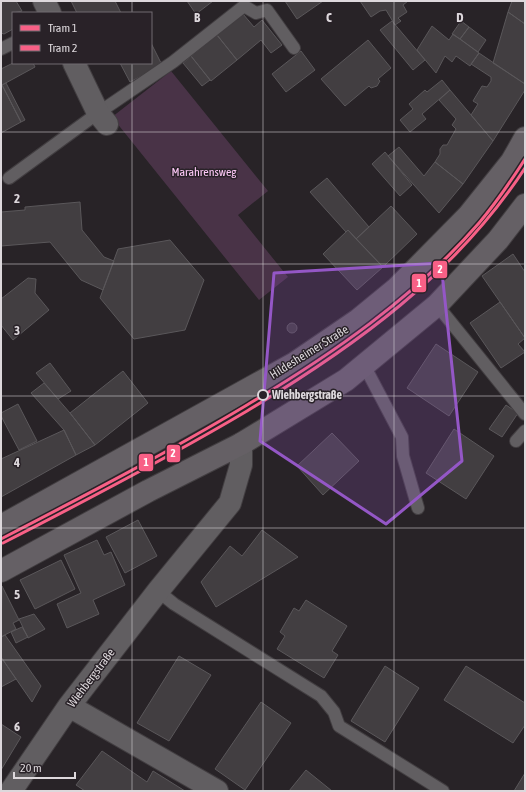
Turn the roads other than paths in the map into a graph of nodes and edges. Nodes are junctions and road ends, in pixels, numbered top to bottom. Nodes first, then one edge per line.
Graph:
1 (44, 1) edge
2 (50, 12) edge
3 (12, 43) edge
4 (294, 48) dead end
5 (1, 49) edge
6 (75, 64) edge
7 (103, 118) junction
8 (525, 138) edge
9 (9, 178) dead end
10 (525, 205) edge
11 (437, 305) junction
12 (364, 365) junction
13 (525, 414) edge
14 (525, 431) edge
15 (516, 442) dead end
16 (241, 444) junction
17 (418, 508) dead end
18 (1, 526) edge
19 (1, 571) edge
20 (158, 591) junction
21 (69, 706) junction
22 (11, 791) edge
23 (217, 791) edge
24 (443, 791) edge

1 - 2 street
3 - 5 lane
4 - 7 lane
6 - 7 street
7 - 9 lane
8 - 18 main road, Hildesheimer Straße
10 - 11 main road
11 - 12 main road
11 - 13 lane
12 - 16 main road
12 - 17 lane
14 - 15 lane
16 - 19 main road
16 - 20 street, Wiehbergstraße
20 - 21 street, Wiehbergstraße
20 - 24 lane
21 - 22 street, Wiehbergstraße
21 - 23 street

